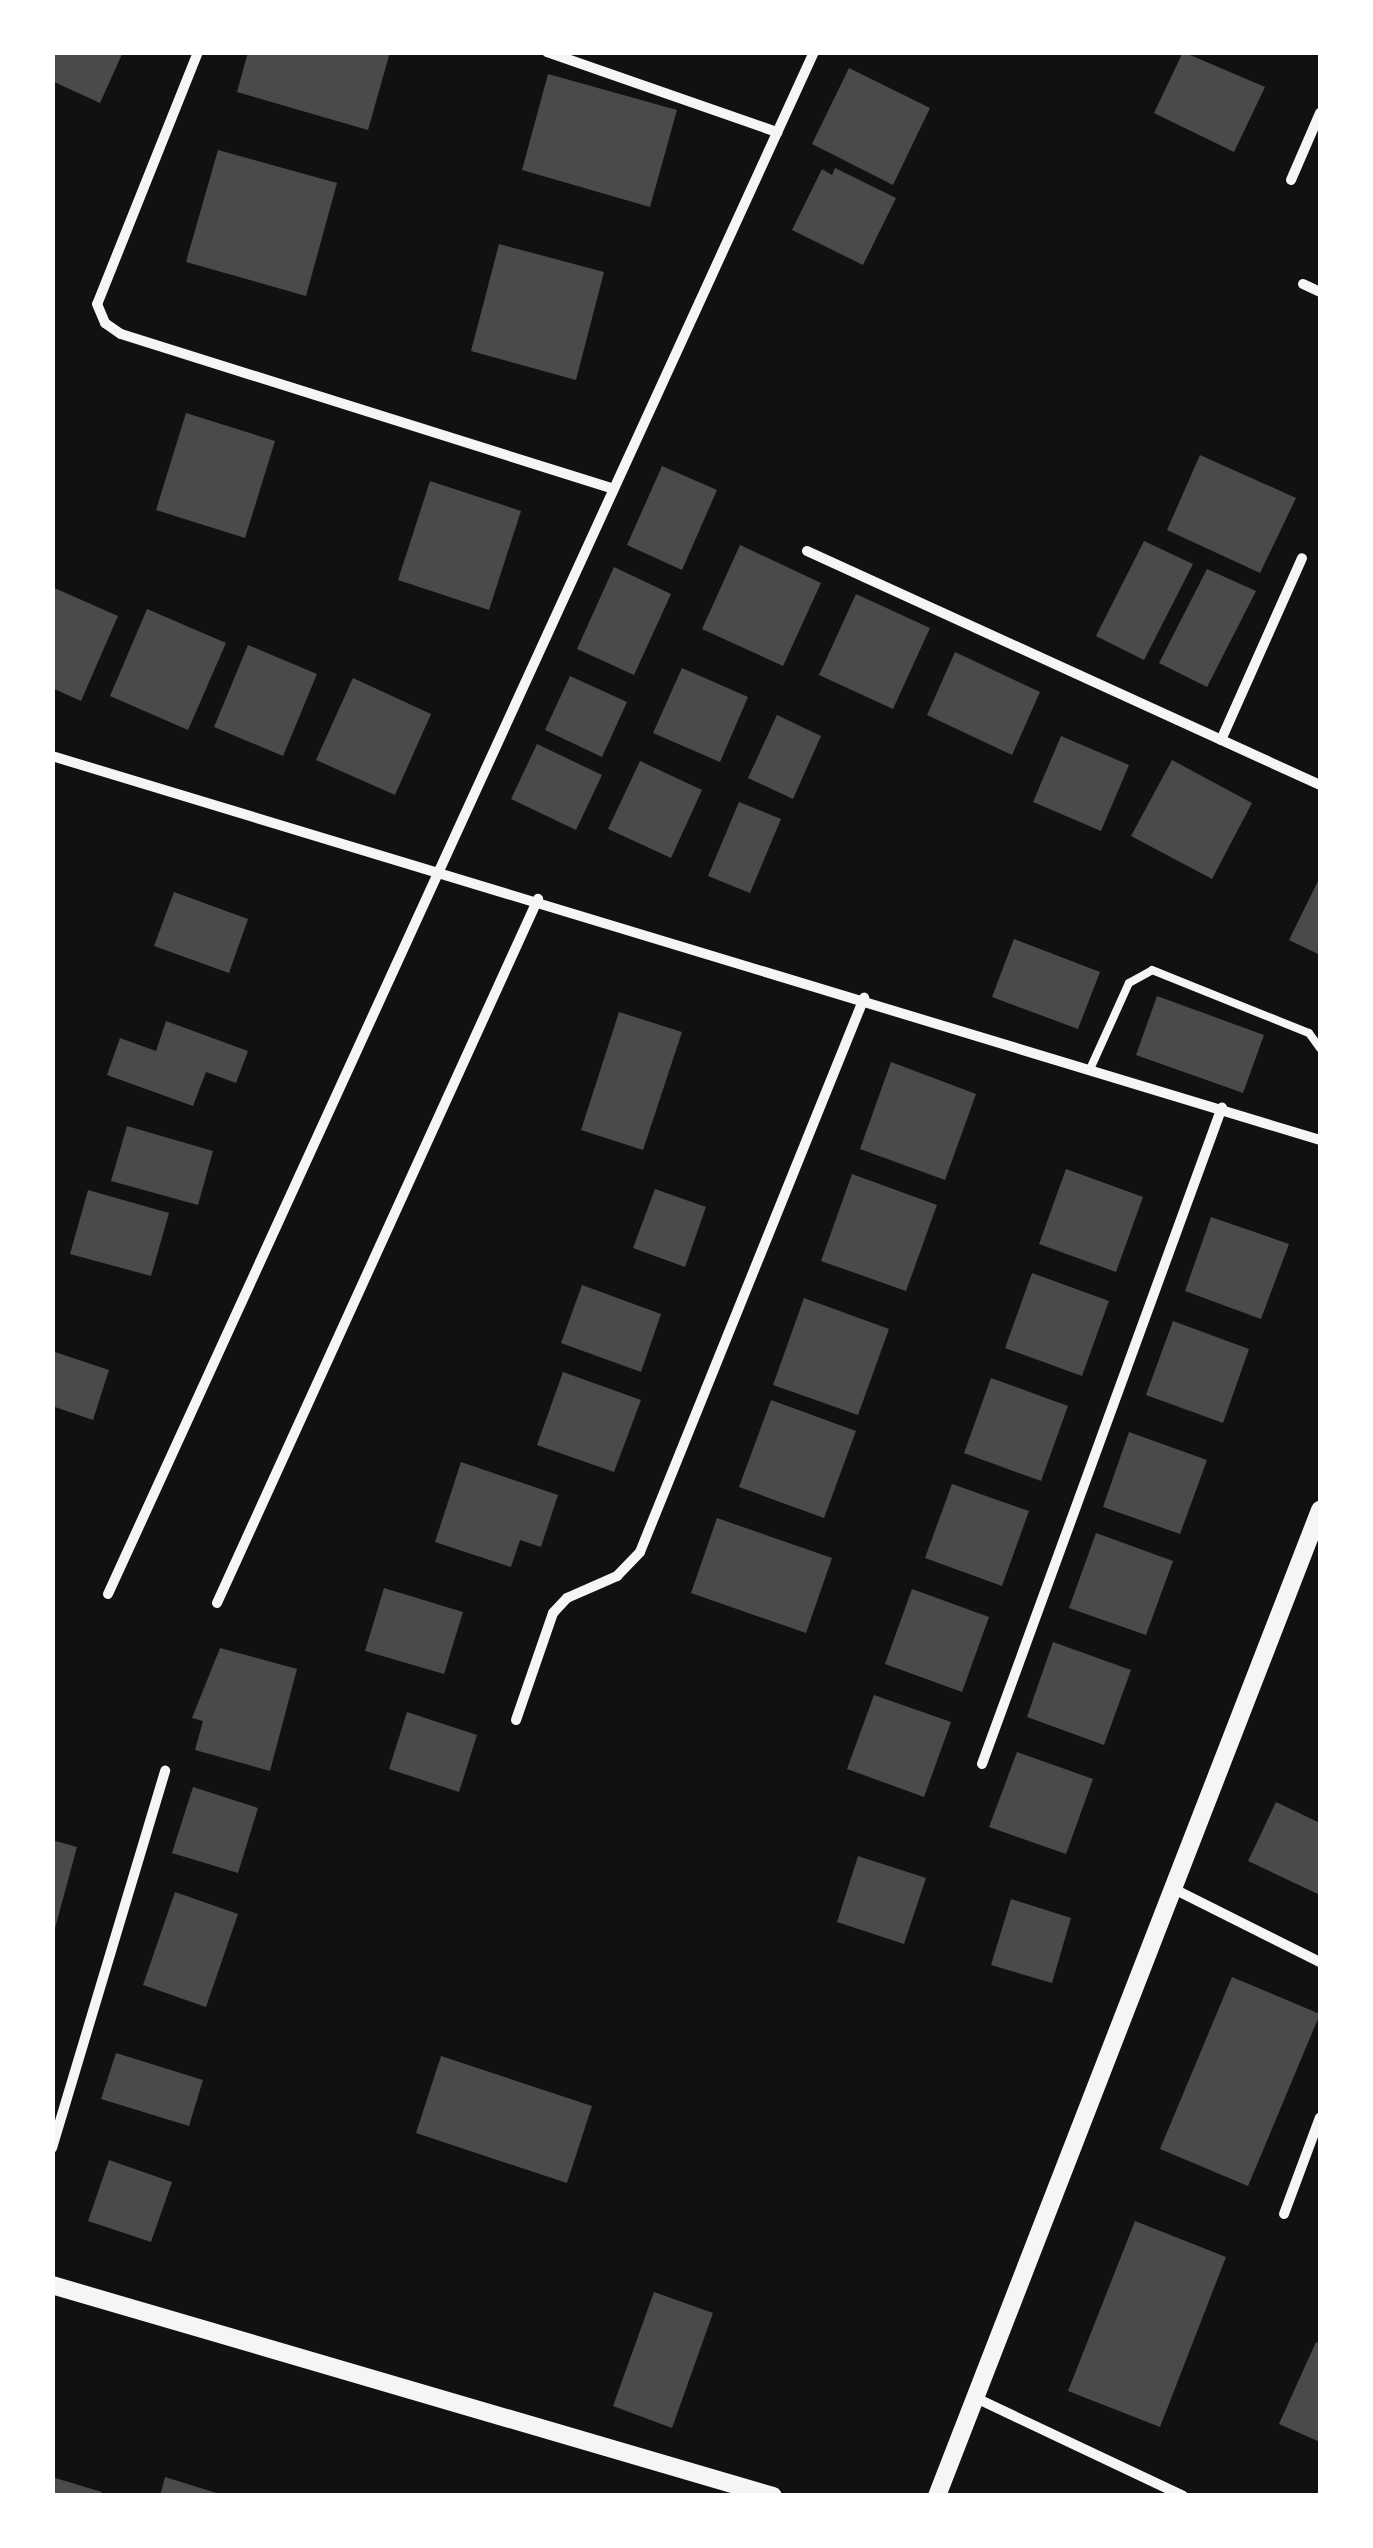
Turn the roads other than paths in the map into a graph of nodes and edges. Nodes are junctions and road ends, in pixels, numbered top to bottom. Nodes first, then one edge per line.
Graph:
1 (198, 52) edge
2 (547, 52) edge
3 (814, 52) edge
4 (1320, 112) edge
5 (777, 132) junction
6 (1290, 180) dead end
7 (1303, 284) dead end
8 (1320, 292) edge
9 (610, 488) junction
10 (807, 552) dead end
11 (1302, 558) dead end
12 (1222, 740) junction
13 (52, 756) edge
14 (1320, 784) edge
15 (438, 869) junction
16 (538, 899) junction
17 (864, 998) junction
18 (1320, 1048) edge
19 (1091, 1067) junction
20 (1222, 1107) junction
21 (1320, 1140) edge
22 (1320, 1510) edge
23 (108, 1594) dead end
24 (217, 1603) dead end
25 (516, 1720) dead end
26 (982, 1764) dead end
27 (166, 1771) dead end
28 (1174, 1889) junction
29 (1320, 1962) edge
30 (1320, 2117) edge
31 (52, 2148) edge
32 (1284, 2214) dead end
33 (52, 2285) edge
34 (976, 2398) junction
35 (774, 2496) edge
36 (938, 2496) edge
37 (1183, 2496) edge

1 - 9 street
2 - 5 street
3 - 5 street
4 - 6 street
5 - 9 street
7 - 8 street
9 - 15 street
10 - 12 street
11 - 12 street
12 - 14 street
13 - 15 street
15 - 16 street
15 - 23 street
16 - 17 street
16 - 24 street
17 - 19 street
17 - 25 street
18 - 19 lane
19 - 20 street
20 - 21 street
20 - 26 street
22 - 28 street
27 - 31 street
28 - 29 street
28 - 34 street
30 - 32 street
33 - 35 street
34 - 36 street
34 - 37 street

